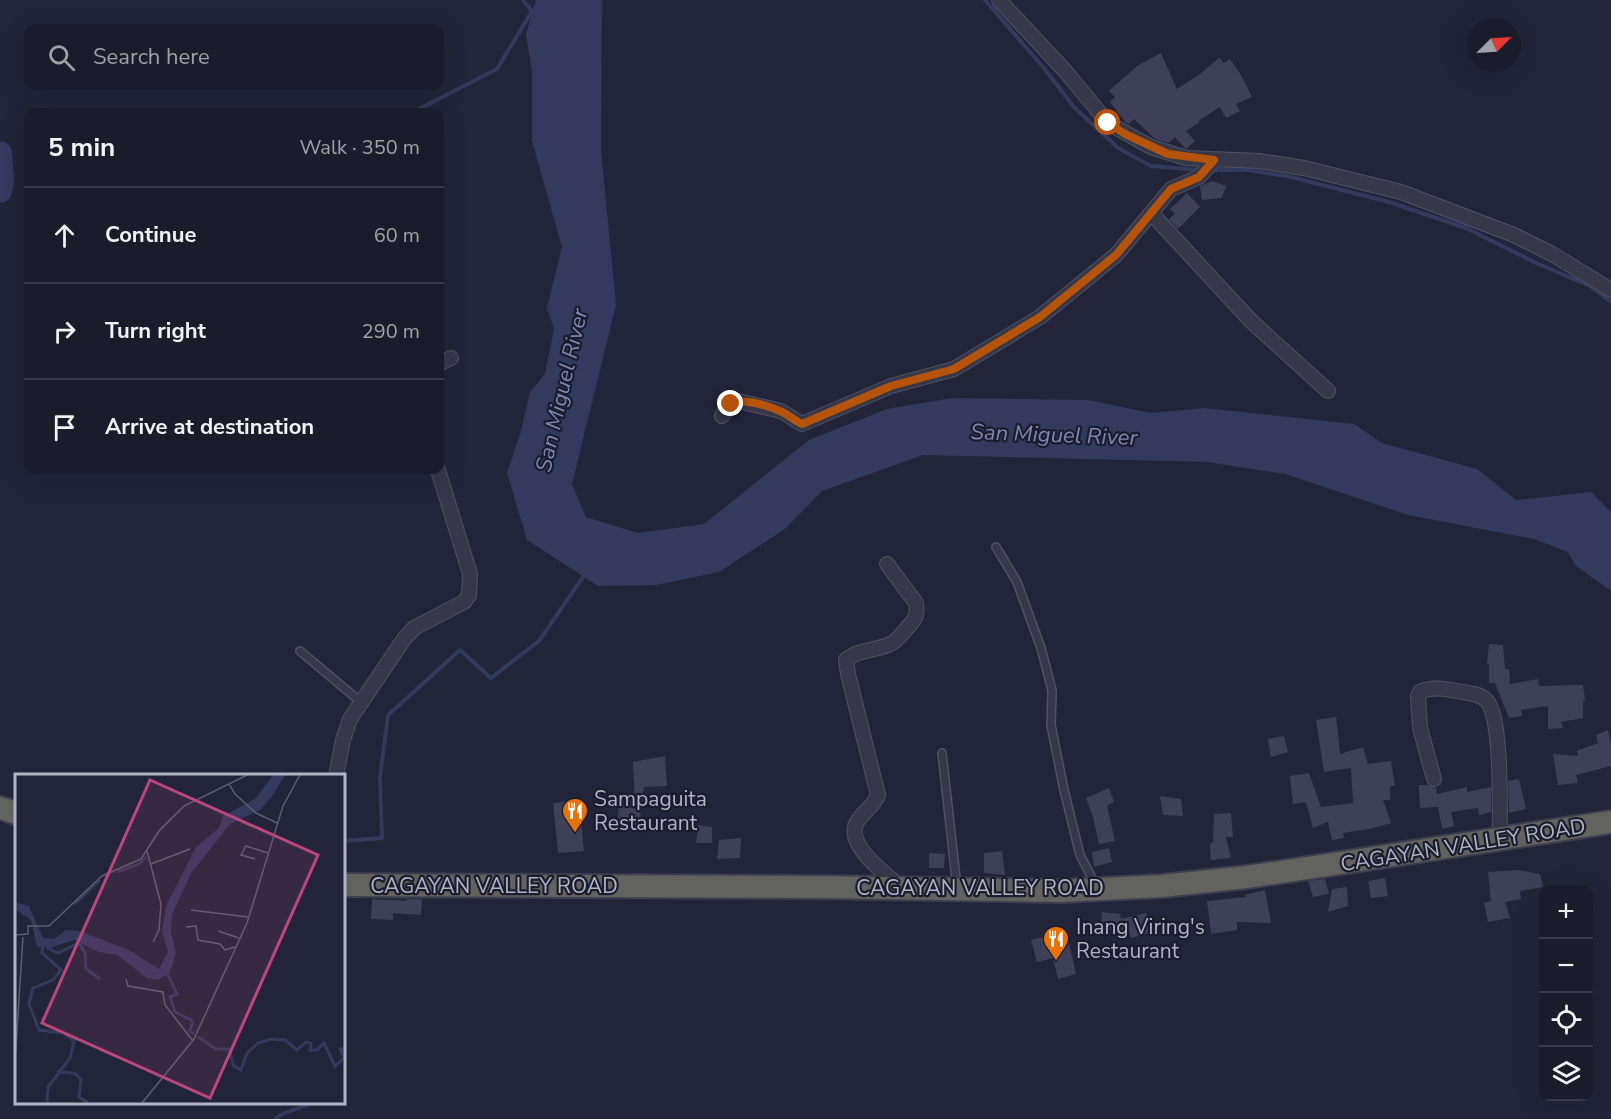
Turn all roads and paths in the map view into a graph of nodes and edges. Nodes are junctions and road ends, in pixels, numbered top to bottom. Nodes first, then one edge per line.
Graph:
1 (999, 0) edge
2 (1214, 160) junction
3 (1152, 214) junction
4 (1611, 290) edge
5 (1328, 391) dead end
6 (722, 416) dead end
7 (439, 474) edge
8 (996, 547) dead end
9 (887, 564) dead end
10 (300, 651) dead end
11 (362, 703) junction
12 (942, 753) dead end
13 (336, 774) edge
14 (1434, 779) dead end
15 (0, 808) edge
16 (15, 813) edge
17 (1611, 822) edge
18 (1500, 840) junction
19 (345, 885) edge
20 (902, 888) junction
21 (957, 889) junction
22 (1097, 889) junction

1 - 2 street
2 - 3 street
2 - 4 street
3 - 5 street
3 - 6 street
7 - 11 street
8 - 22 lane
9 - 20 street
10 - 11 lane
11 - 13 street
12 - 21 lane
14 - 18 street
15 - 16 highway
17 - 18 highway, CAGAYAN VALLEY ROAD
18 - 22 highway, CAGAYAN VALLEY ROAD
19 - 20 highway, CAGAYAN VALLEY ROAD
20 - 21 highway, CAGAYAN VALLEY ROAD
21 - 22 highway, CAGAYAN VALLEY ROAD

